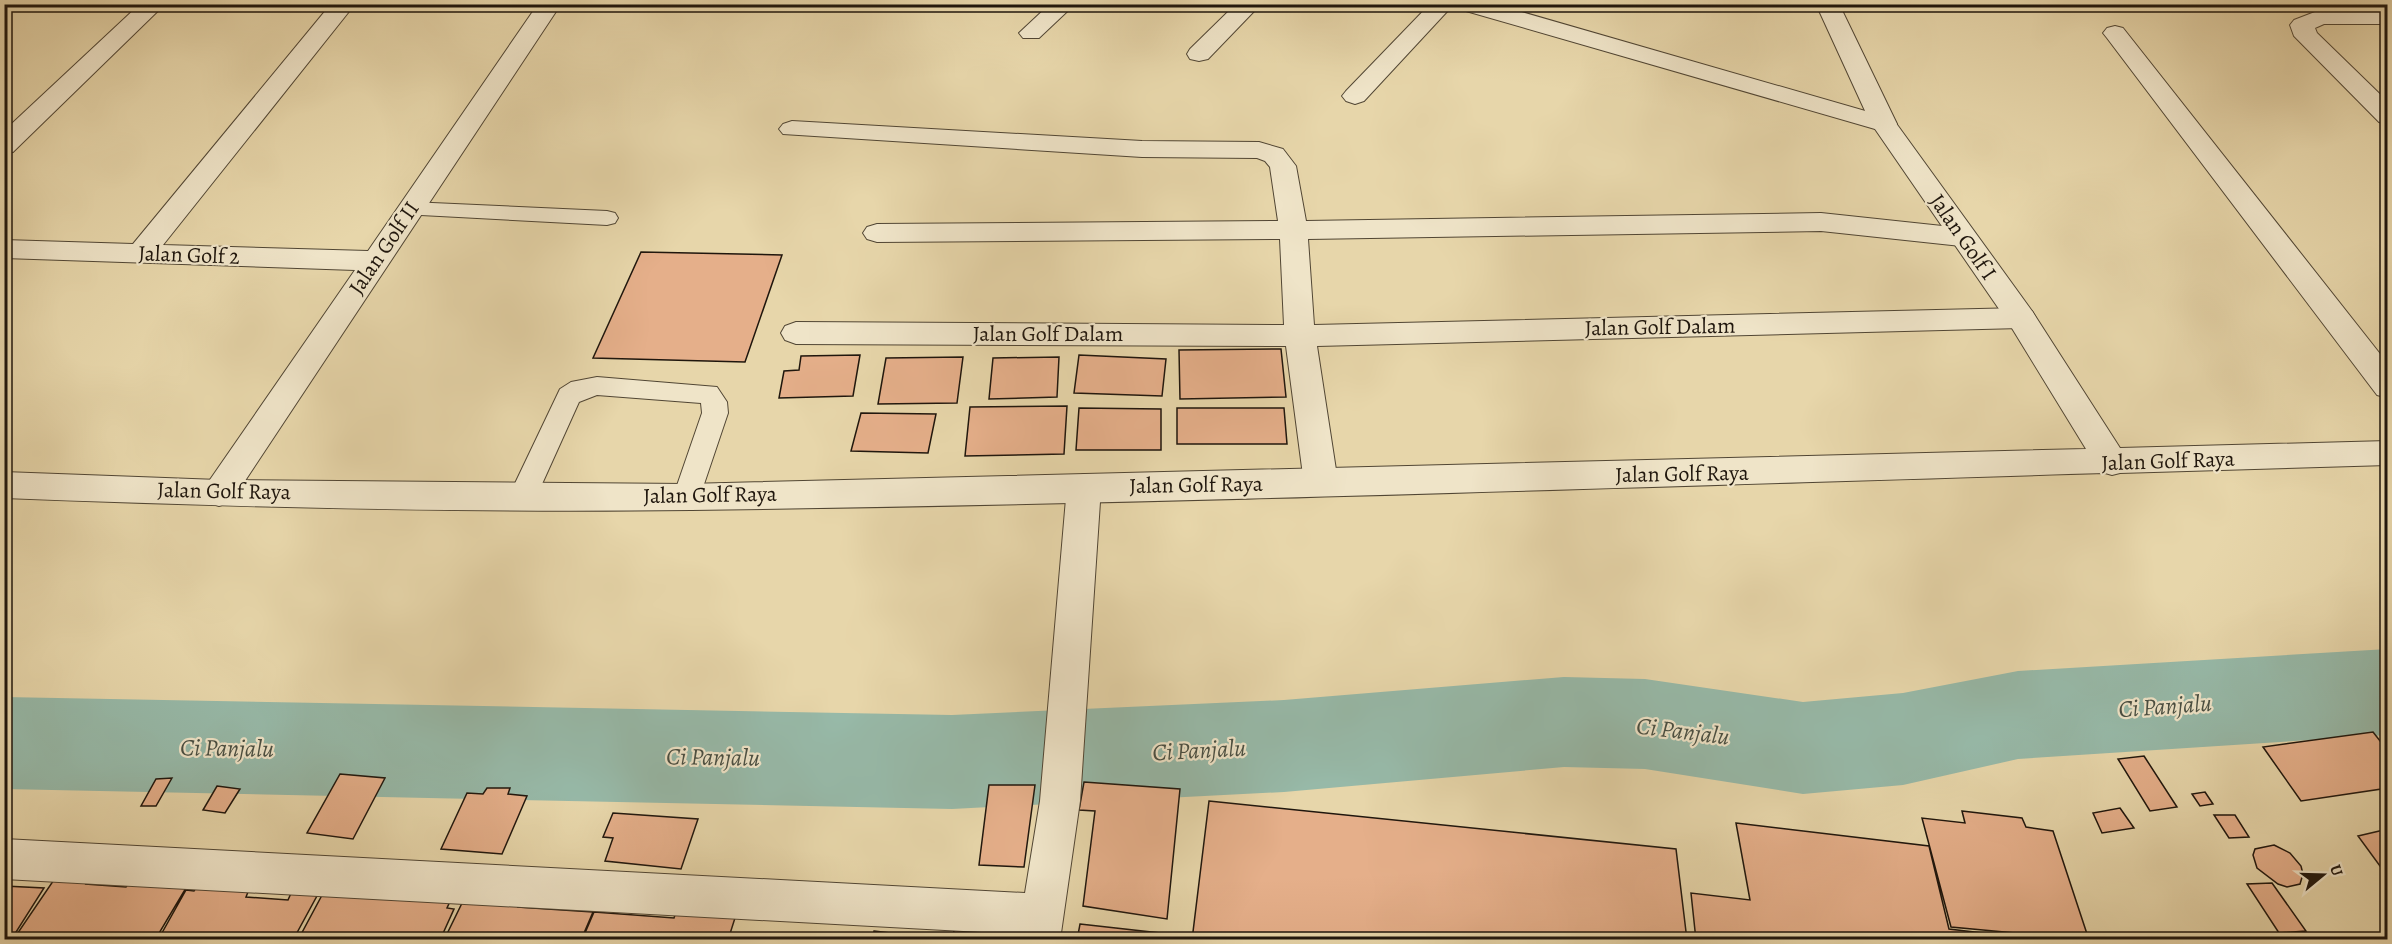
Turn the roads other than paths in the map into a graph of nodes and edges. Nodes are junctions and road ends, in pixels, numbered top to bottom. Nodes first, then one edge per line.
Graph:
1 (154, 4) edge
2 (344, 4) edge
3 (550, 4) edge
4 (1064, 4) edge
5 (1250, 4) edge
6 (1443, 4) edge
7 (1467, 4) edge
8 (1827, 4) edge
9 (2388, 16) edge
10 (1031, 33) dead end
11 (2115, 33) dead end
12 (1199, 54) dead end
13 (1355, 96) dead end
14 (2388, 117) edge
15 (1884, 124) junction
16 (792, 129) dead end
17 (4, 146) edge
18 (410, 209) junction
19 (607, 218) dead end
20 (1293, 229) junction
21 (877, 233) dead end
22 (1961, 237) junction
23 (4, 249) edge
24 (141, 253) junction
25 (375, 261) junction
26 (2021, 318) junction
27 (796, 333) dead end
28 (1300, 336) junction
29 (2388, 387) edge
30 (2388, 453) edge
31 (2112, 463) junction
32 (1321, 483) junction
33 (4, 485) edge
34 (1084, 487) junction
35 (219, 492) junction
36 (523, 495) junction
37 (687, 497) junction
38 (4, 859) edge
39 (1042, 927) edge

1 - 17 street
2 - 24 street
3 - 18 street, Jalan Golf II
4 - 10 street
5 - 12 street
6 - 13 street
7 - 15 street
8 - 15 street, Jalan Golf I
9 - 14 street
11 - 29 street
15 - 22 street, Jalan Golf I
16 - 20 street
18 - 19 lane
18 - 25 street, Jalan Golf II
20 - 21 street
20 - 22 street
20 - 28 street
22 - 26 street, Jalan Golf I
23 - 24 street, Jalan Golf 2
24 - 25 street, Jalan Golf 2
25 - 35 street, Jalan Golf II
26 - 28 street, Jalan Golf Dalam
26 - 31 street, Jalan Golf I
27 - 28 street, Jalan Golf Dalam
28 - 32 street
30 - 31 street, Jalan Golf Raya
31 - 32 street, Jalan Golf Raya
32 - 34 street, Jalan Golf Raya
33 - 35 street, Jalan Golf Raya
34 - 37 street, Jalan Golf Raya
34 - 39 street
35 - 36 street, Jalan Golf Raya
36 - 37 street, Jalan Golf Raya
36 - 37 lane
38 - 39 street

